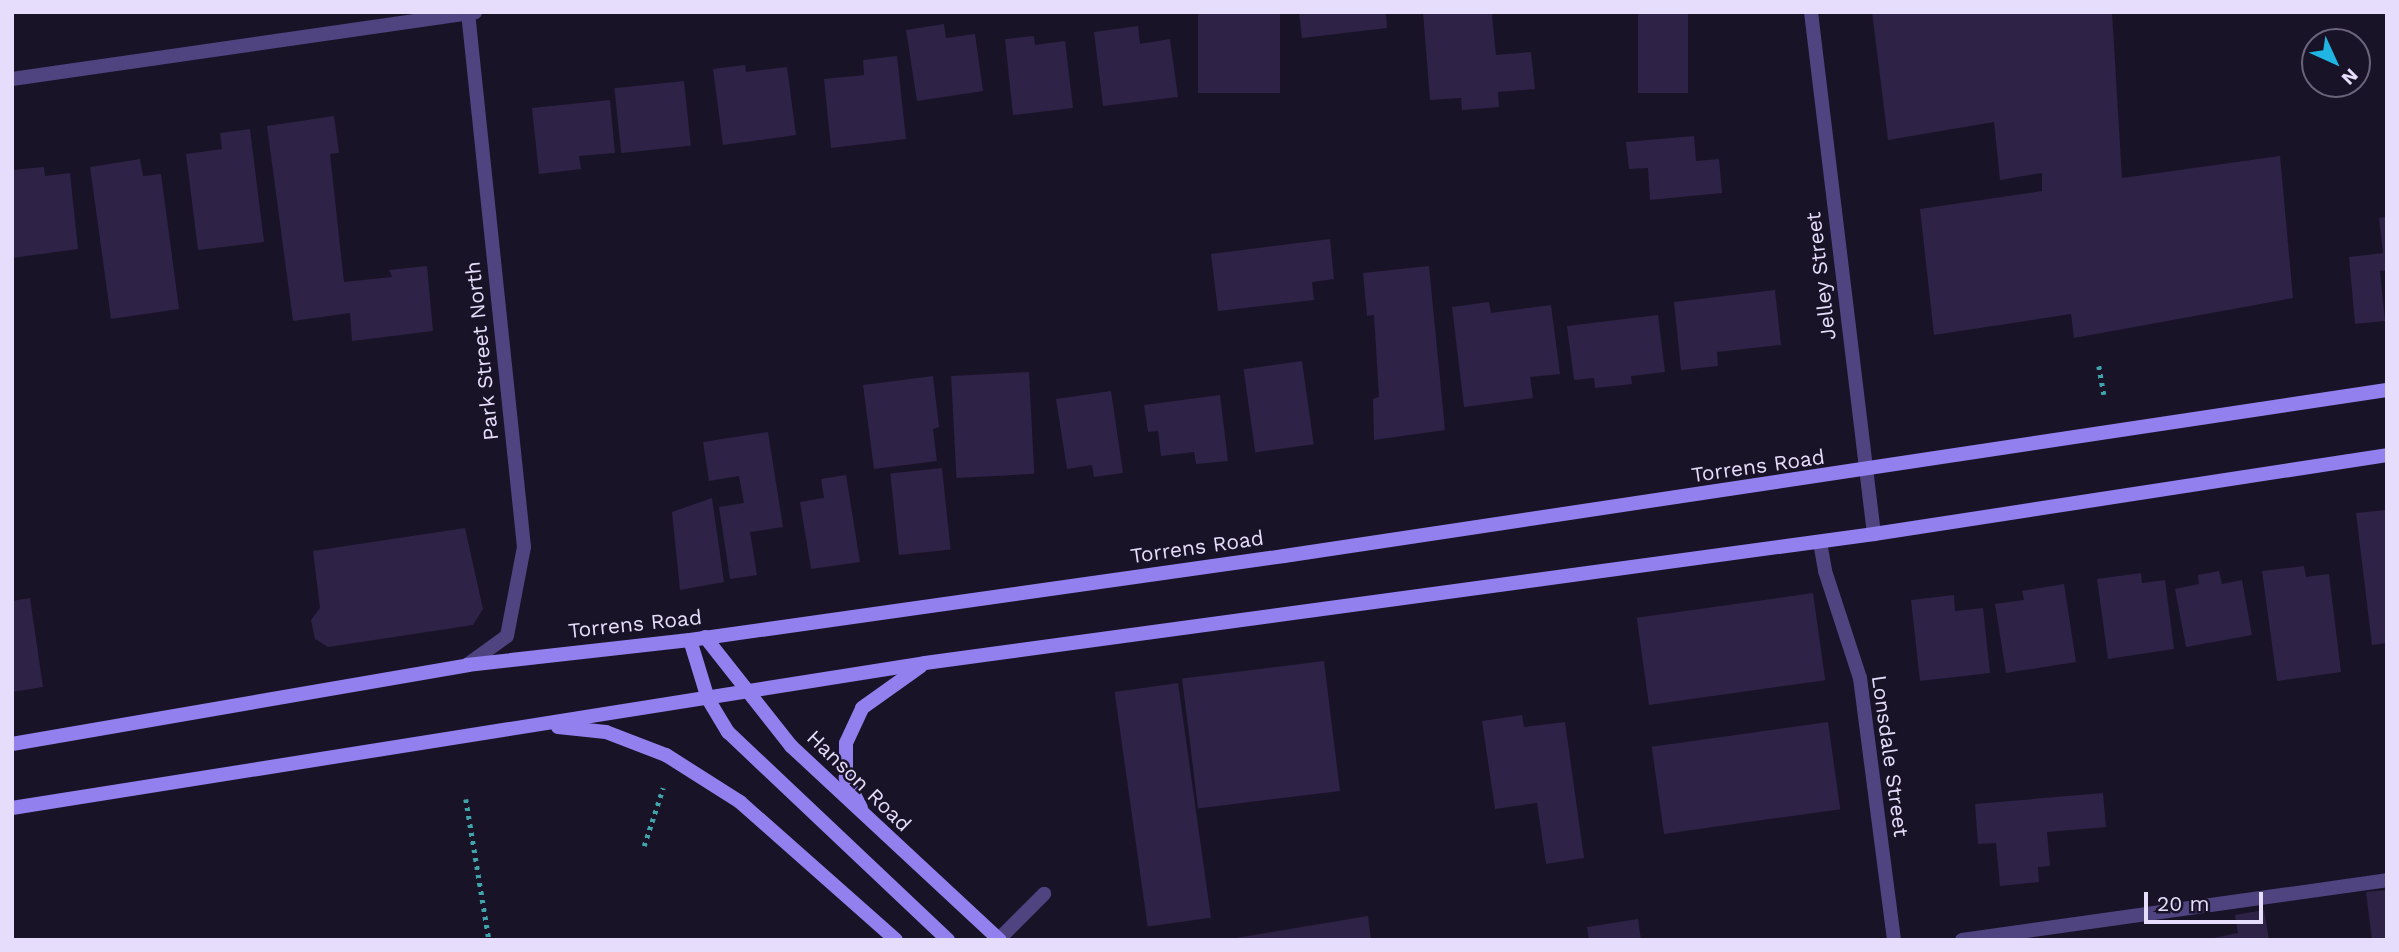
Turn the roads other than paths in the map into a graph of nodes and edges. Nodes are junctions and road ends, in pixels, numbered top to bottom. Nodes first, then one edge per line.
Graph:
1 (475, 12) edge
2 (1811, 12) edge
3 (468, 13) edge
4 (12, 79) edge
5 (2387, 390) edge
6 (2387, 455) edge
7 (1864, 472) junction
8 (1874, 534) junction
9 (1820, 542) junction
10 (705, 637) junction
11 (690, 640) junction
12 (925, 663) junction
13 (467, 665) junction
14 (746, 692) junction
15 (708, 699) junction
16 (536, 725) junction
17 (12, 744) edge
18 (12, 808) edge
19 (864, 816) junction
20 (2387, 880) edge
21 (1044, 894) dead end
22 (999, 939) edge
23 (896, 940) edge
24 (948, 940) edge
25 (1894, 940) edge
26 (1962, 940) edge

1 - 3 street
2 - 7 street, Jelley Street
3 - 4 street
3 - 13 street, Park Street North
5 - 7 main road, Torrens Road
6 - 8 main road
7 - 8 street, Jelley Street
7 - 10 main road, Torrens Road
8 - 9 main road
9 - 12 main road
9 - 25 street, Lonsdale Street
10 - 11 main road, Torrens Road
10 - 14 main road, Hanson Road
11 - 13 main road, Torrens Road
11 - 15 main road
12 - 14 main road
12 - 19 main road
13 - 17 main road, Torrens Road
14 - 15 main road
14 - 19 main road, Hanson Road
15 - 16 main road
15 - 24 main road
16 - 18 main road
16 - 23 main road
19 - 22 main road, Hanson Road
20 - 26 street
21 - 22 street

